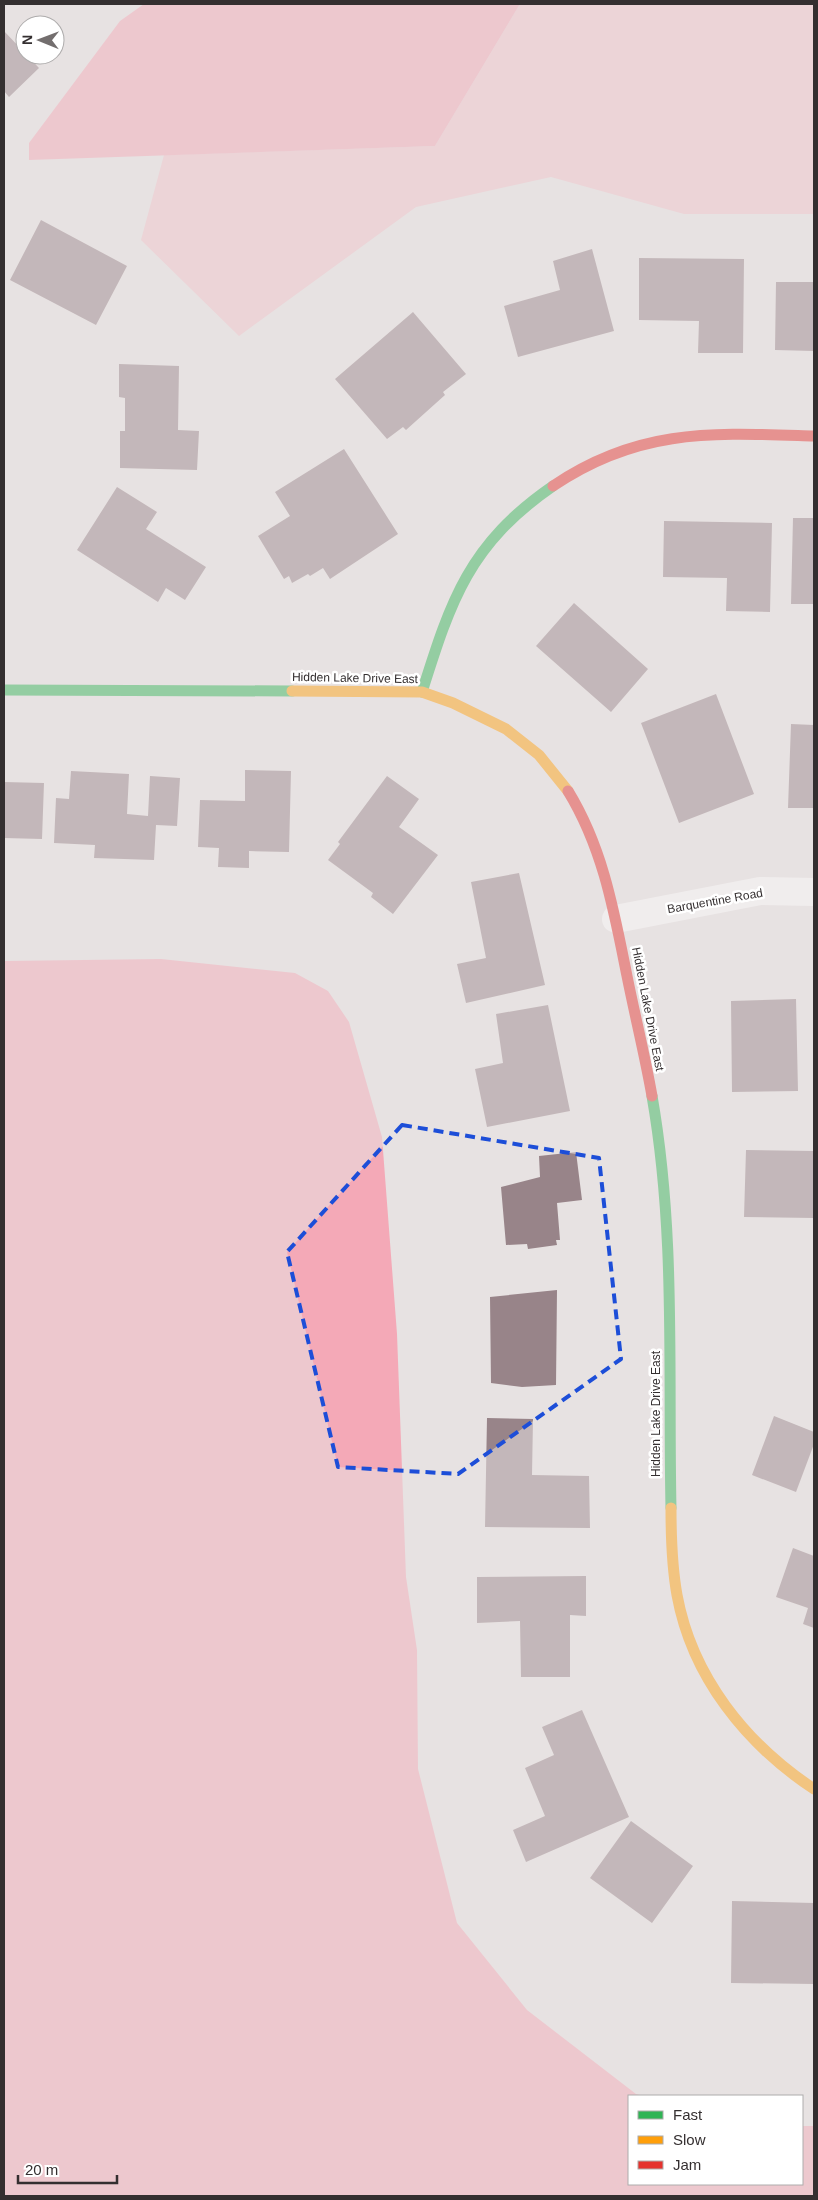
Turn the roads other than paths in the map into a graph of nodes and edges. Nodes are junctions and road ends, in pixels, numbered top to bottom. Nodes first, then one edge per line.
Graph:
1 (814, 436) edge
2 (4, 690) edge
3 (422, 692) junction
4 (814, 892) edge
5 (616, 919) junction
6 (814, 1789) edge

1 - 3 street
2 - 3 street, Hidden Lake Drive East
3 - 5 street, Hidden Lake Drive East
4 - 5 street, Barquentine Road
5 - 6 street, Hidden Lake Drive East

